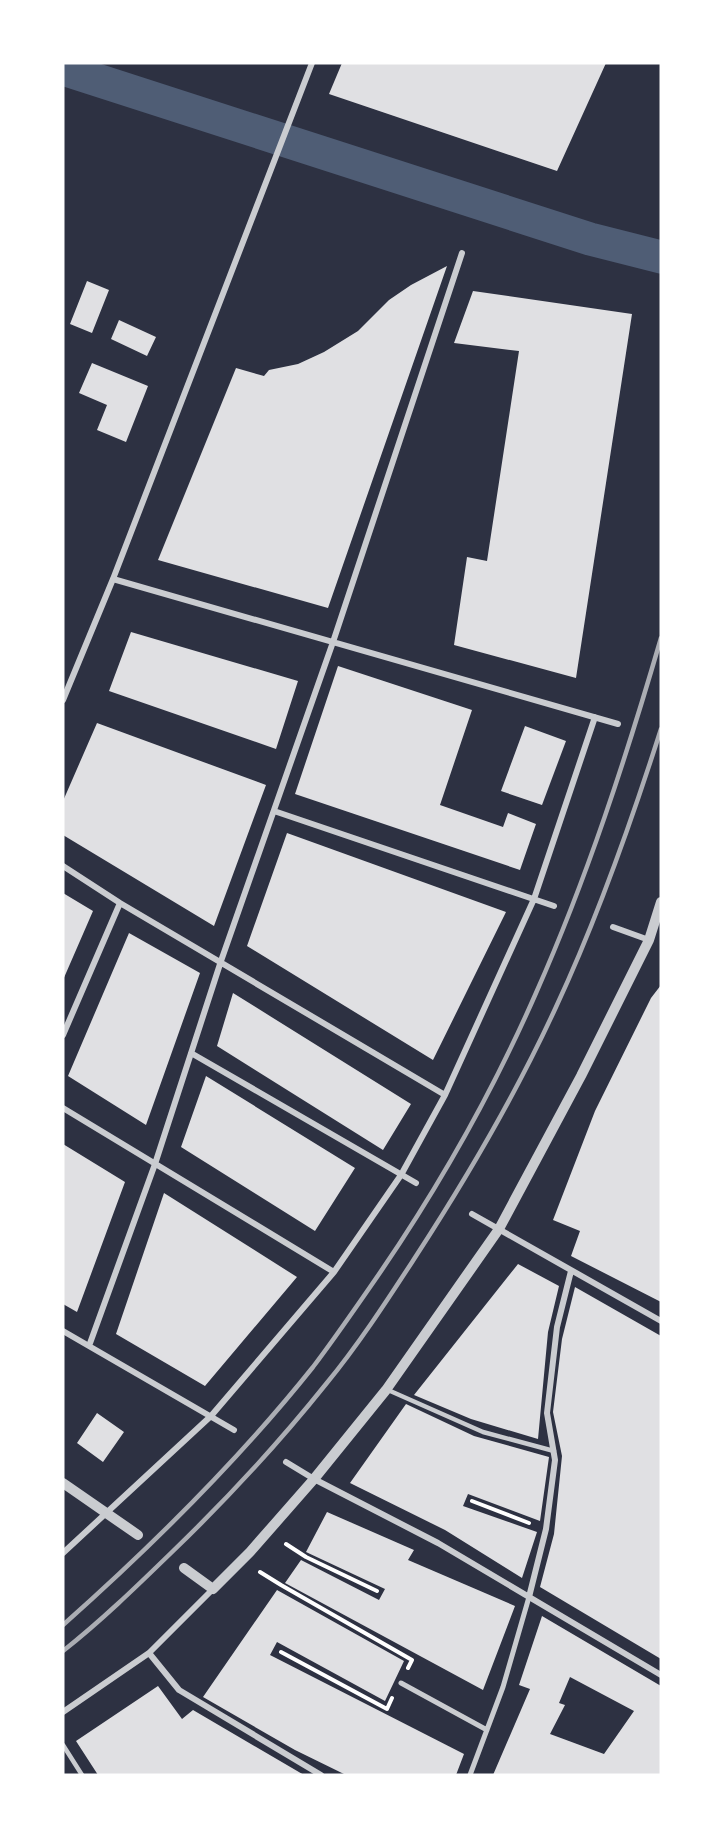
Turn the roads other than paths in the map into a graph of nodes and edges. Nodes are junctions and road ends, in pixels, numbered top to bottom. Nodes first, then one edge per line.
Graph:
1 (312, 63) edge
2 (462, 253) dead end
3 (113, 579) junction
4 (333, 642) junction
5 (63, 700) edge
6 (594, 717) junction
7 (618, 724) dead end
8 (274, 811) junction
9 (63, 866) edge
10 (534, 899) junction
11 (661, 902) edge
12 (120, 903) junction
13 (554, 906) dead end
14 (613, 927) dead end
15 (649, 940) junction
16 (221, 962) junction
17 (63, 1035) edge
18 (191, 1053) junction
19 (445, 1095) junction
20 (63, 1108) edge
21 (155, 1164) junction
22 (401, 1175) junction
23 (416, 1183) dead end
24 (472, 1214) dead end
25 (499, 1229) junction
26 (571, 1271) junction
27 (334, 1272) junction
28 (661, 1321) edge
29 (63, 1330) edge
30 (89, 1346) junction
31 (386, 1390) junction
32 (211, 1416) junction
33 (234, 1430) dead end
34 (554, 1451) junction
35 (286, 1462) dead end
36 (314, 1479) junction
37 (63, 1483) edge
38 (106, 1512) junction
39 (138, 1535) dead end
40 (63, 1553) edge
41 (184, 1568) dead end
42 (213, 1589) junction
43 (529, 1597) junction
44 (149, 1653) junction
45 (661, 1675) edge
46 (400, 1683) road end
47 (63, 1712) edge
48 (487, 1731) junction
49 (63, 1745) edge
50 (313, 1773) edge
51 (82, 1775) edge
52 (321, 1775) edge
53 (470, 1775) edge

1 - 3 street
2 - 4 street
3 - 4 street
3 - 5 street
4 - 6 street
4 - 8 street
6 - 7 street
6 - 10 street
8 - 10 street
8 - 16 street
9 - 12 street
10 - 13 street
10 - 19 street
11 - 15 street
12 - 16 street
12 - 17 street
14 - 15 street
15 - 25 street
16 - 18 street
16 - 19 street
18 - 21 street
18 - 22 street
19 - 22 street
20 - 21 street
21 - 27 street
21 - 30 street
22 - 23 street
22 - 27 street
24 - 25 street
25 - 26 street
25 - 31 street
26 - 28 street
26 - 34 street
27 - 32 street
29 - 30 street
30 - 32 street
31 - 34 lane
31 - 36 street
32 - 33 street
32 - 38 street
34 - 43 street
35 - 36 street
36 - 42 street
36 - 43 street
37 - 38 street
38 - 39 street
38 - 40 street
41 - 42 street
42 - 44 street
43 - 45 street
43 - 48 street
44 - 47 street
44 - 50 street
46 - 48 street
48 - 53 street
49 - 51 lane
50 - 52 street

